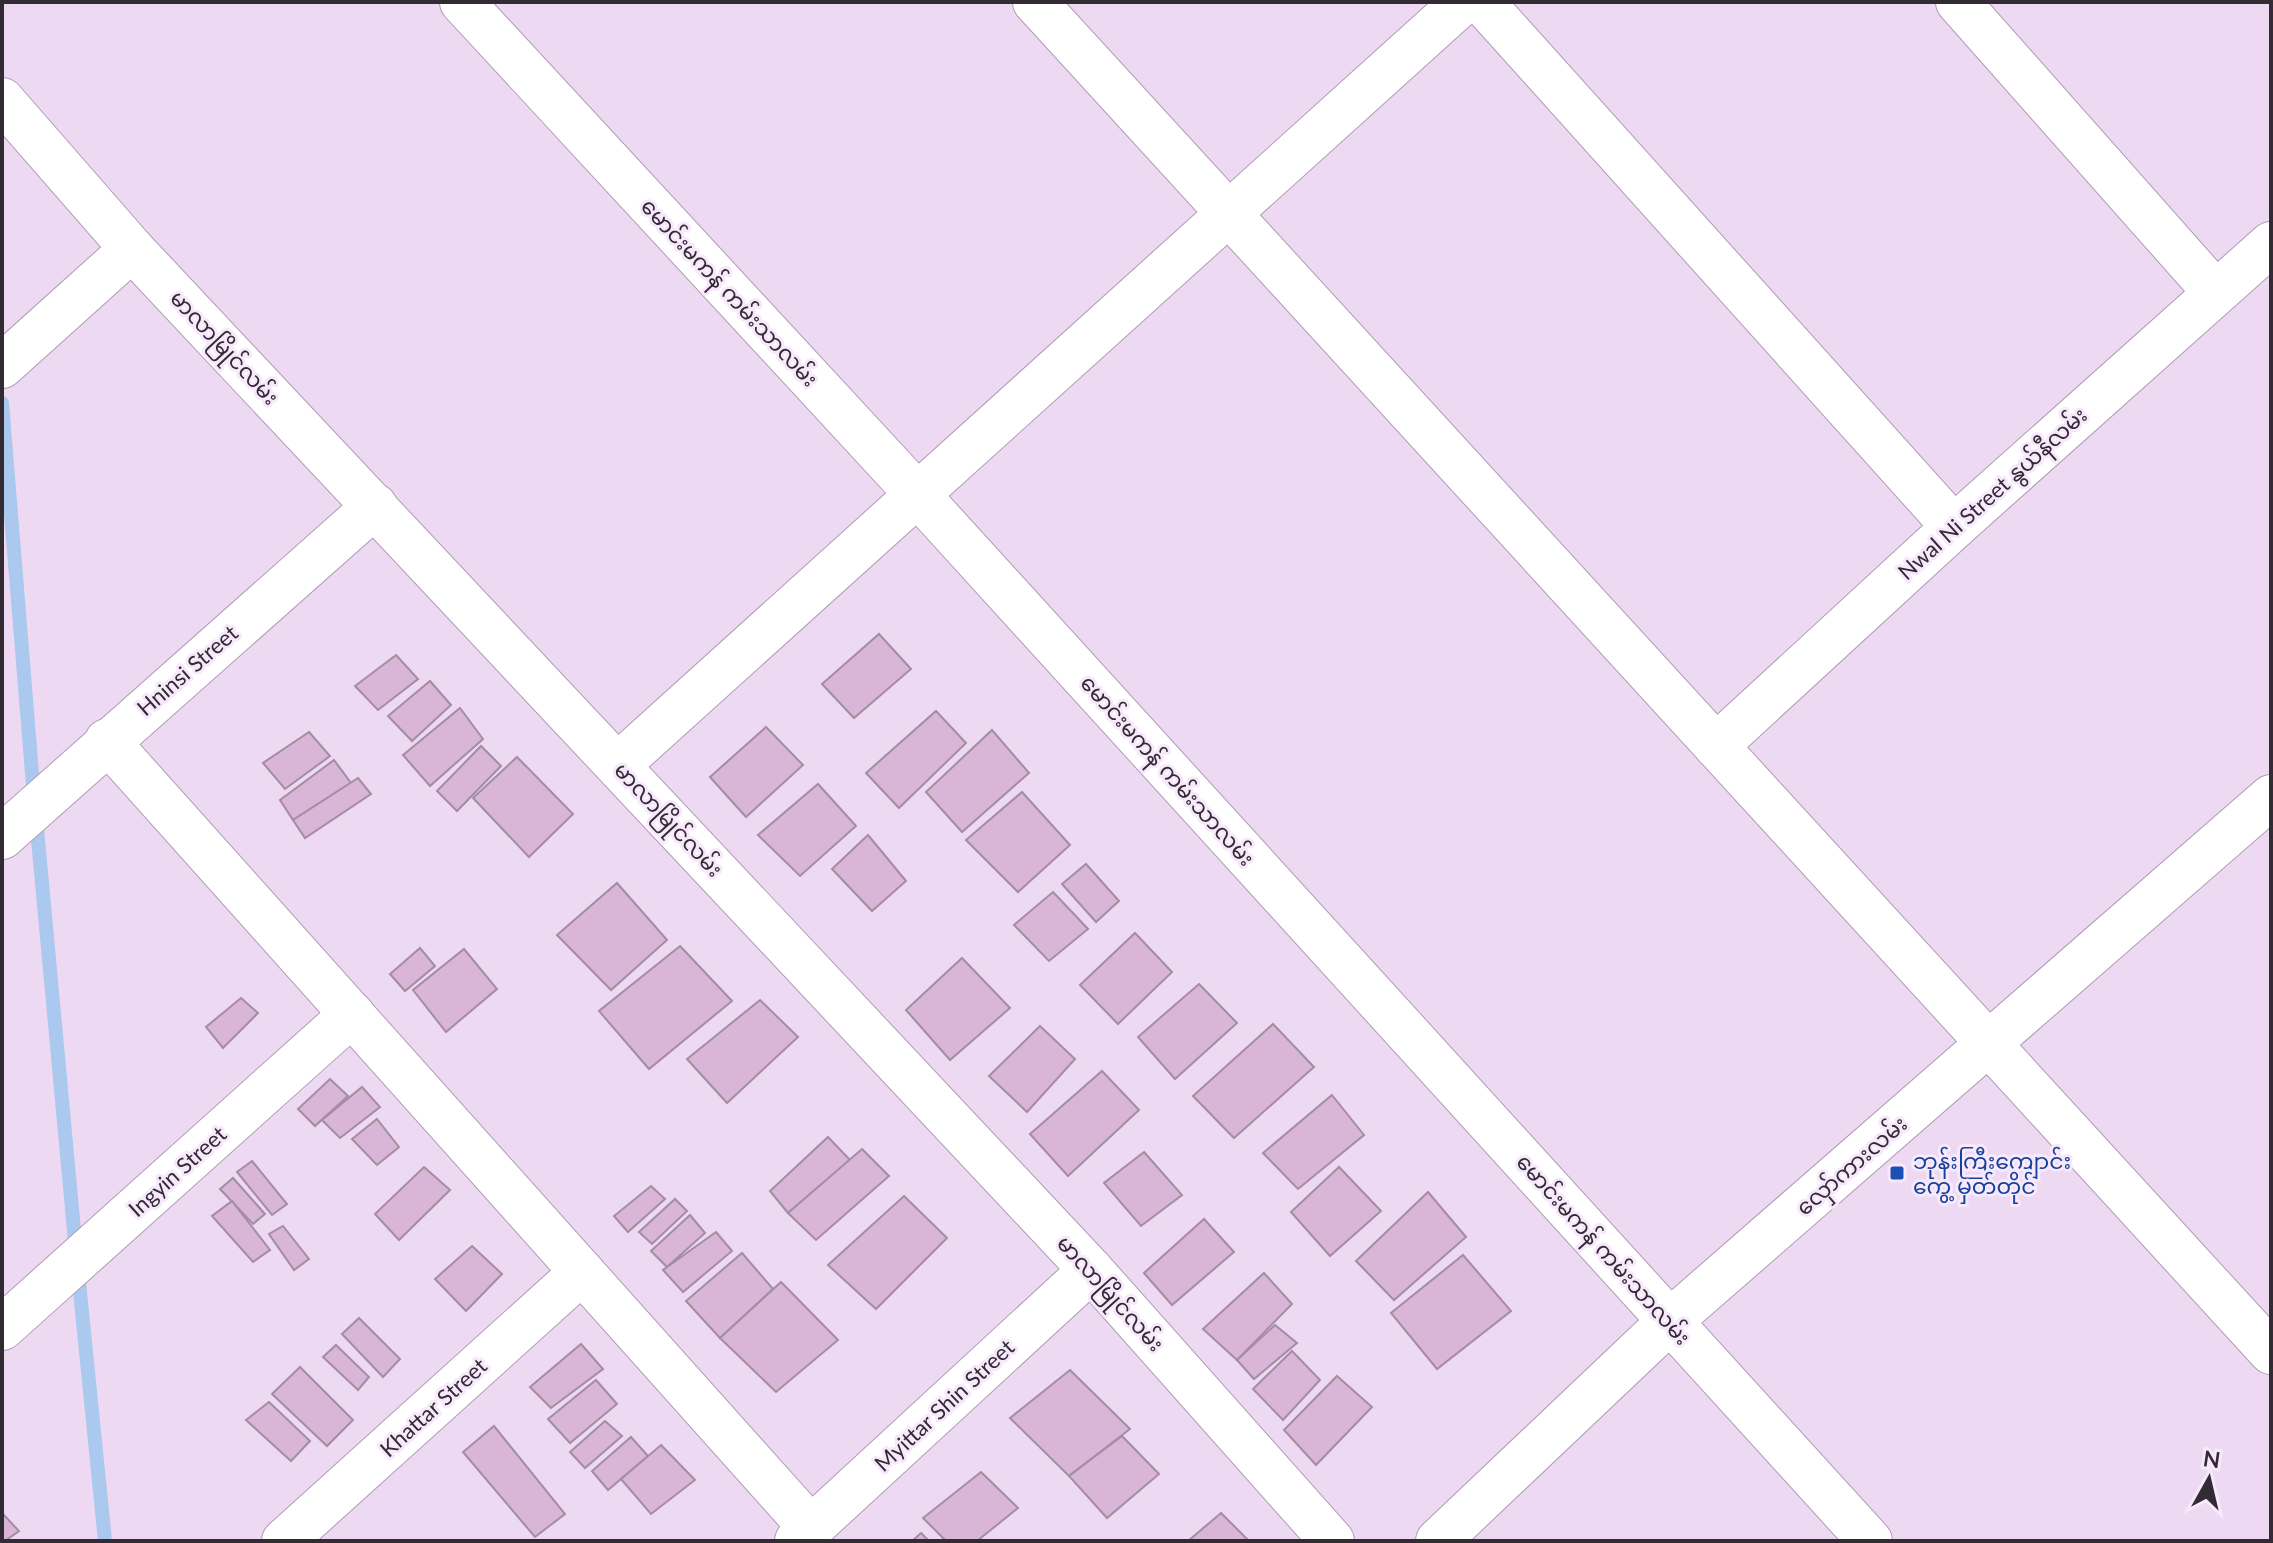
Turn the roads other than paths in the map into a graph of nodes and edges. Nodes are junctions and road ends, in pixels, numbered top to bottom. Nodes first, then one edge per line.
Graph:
1 (462, 2) edge
2 (1035, 2) edge
3 (1463, 2) edge
4 (1482, 2) edge
5 (1958, 2) edge
6 (2, 100) edge
7 (1230, 215) junction
8 (2271, 244) edge
9 (132, 249) junction
10 (2215, 292) junction
11 (2, 366) edge
12 (917, 494) junction
13 (375, 506) junction
14 (1954, 527) junction
15 (107, 741) junction
16 (1716, 746) junction
17 (619, 764) junction
18 (2271, 797) edge
19 (2, 837) edge
20 (352, 1014) junction
21 (1988, 1046) junction
22 (1091, 1270) junction
23 (582, 1272) junction
24 (1670, 1321) junction
25 (2, 1328) edge
26 (2268, 1341) edge
27 (804, 1534) edge
28 (284, 1541) edge
29 (1332, 1541) edge
30 (1438, 1541) edge
31 (1870, 1541) edge

1 - 12 street, မောင်းမကန် ကမ်းသာလမ်း
2 - 7 street
3 - 7 street
4 - 14 street
5 - 10 street
6 - 9 street, မာလာမြိုင်လမ်း
7 - 12 street
7 - 16 street
8 - 10 street, Nwal Ni Street နွယ်နီလမ်း
9 - 11 street
9 - 13 street, မာလာမြိုင်လမ်း
10 - 14 street, Nwal Ni Street နွယ်နီလမ်း
12 - 17 street
12 - 24 street, မောင်းမကန် ကမ်းသာလမ်း
13 - 15 street, Hninsi Street
13 - 17 street, မာလာမြိုင်လမ်း
14 - 16 street, Nwal Ni Street နွယ်နီလမ်း
15 - 19 street, Hninsi Street
15 - 20 street
16 - 21 street
17 - 22 street, မာလာမြိုင်လမ်း
18 - 21 street, လှော်ကားလမ်း
20 - 23 street
20 - 25 street, Ingyin Street
21 - 24 street, လှော်ကားလမ်း
21 - 26 street
22 - 27 street, Myittar Shin Street
22 - 29 street, မာလာမြိုင်လမ်း
23 - 27 street
23 - 28 street, Khattar Street
24 - 30 street, လှော်ကားလမ်း
24 - 31 street, မောင်းမကန် ကမ်းသာလမ်း

